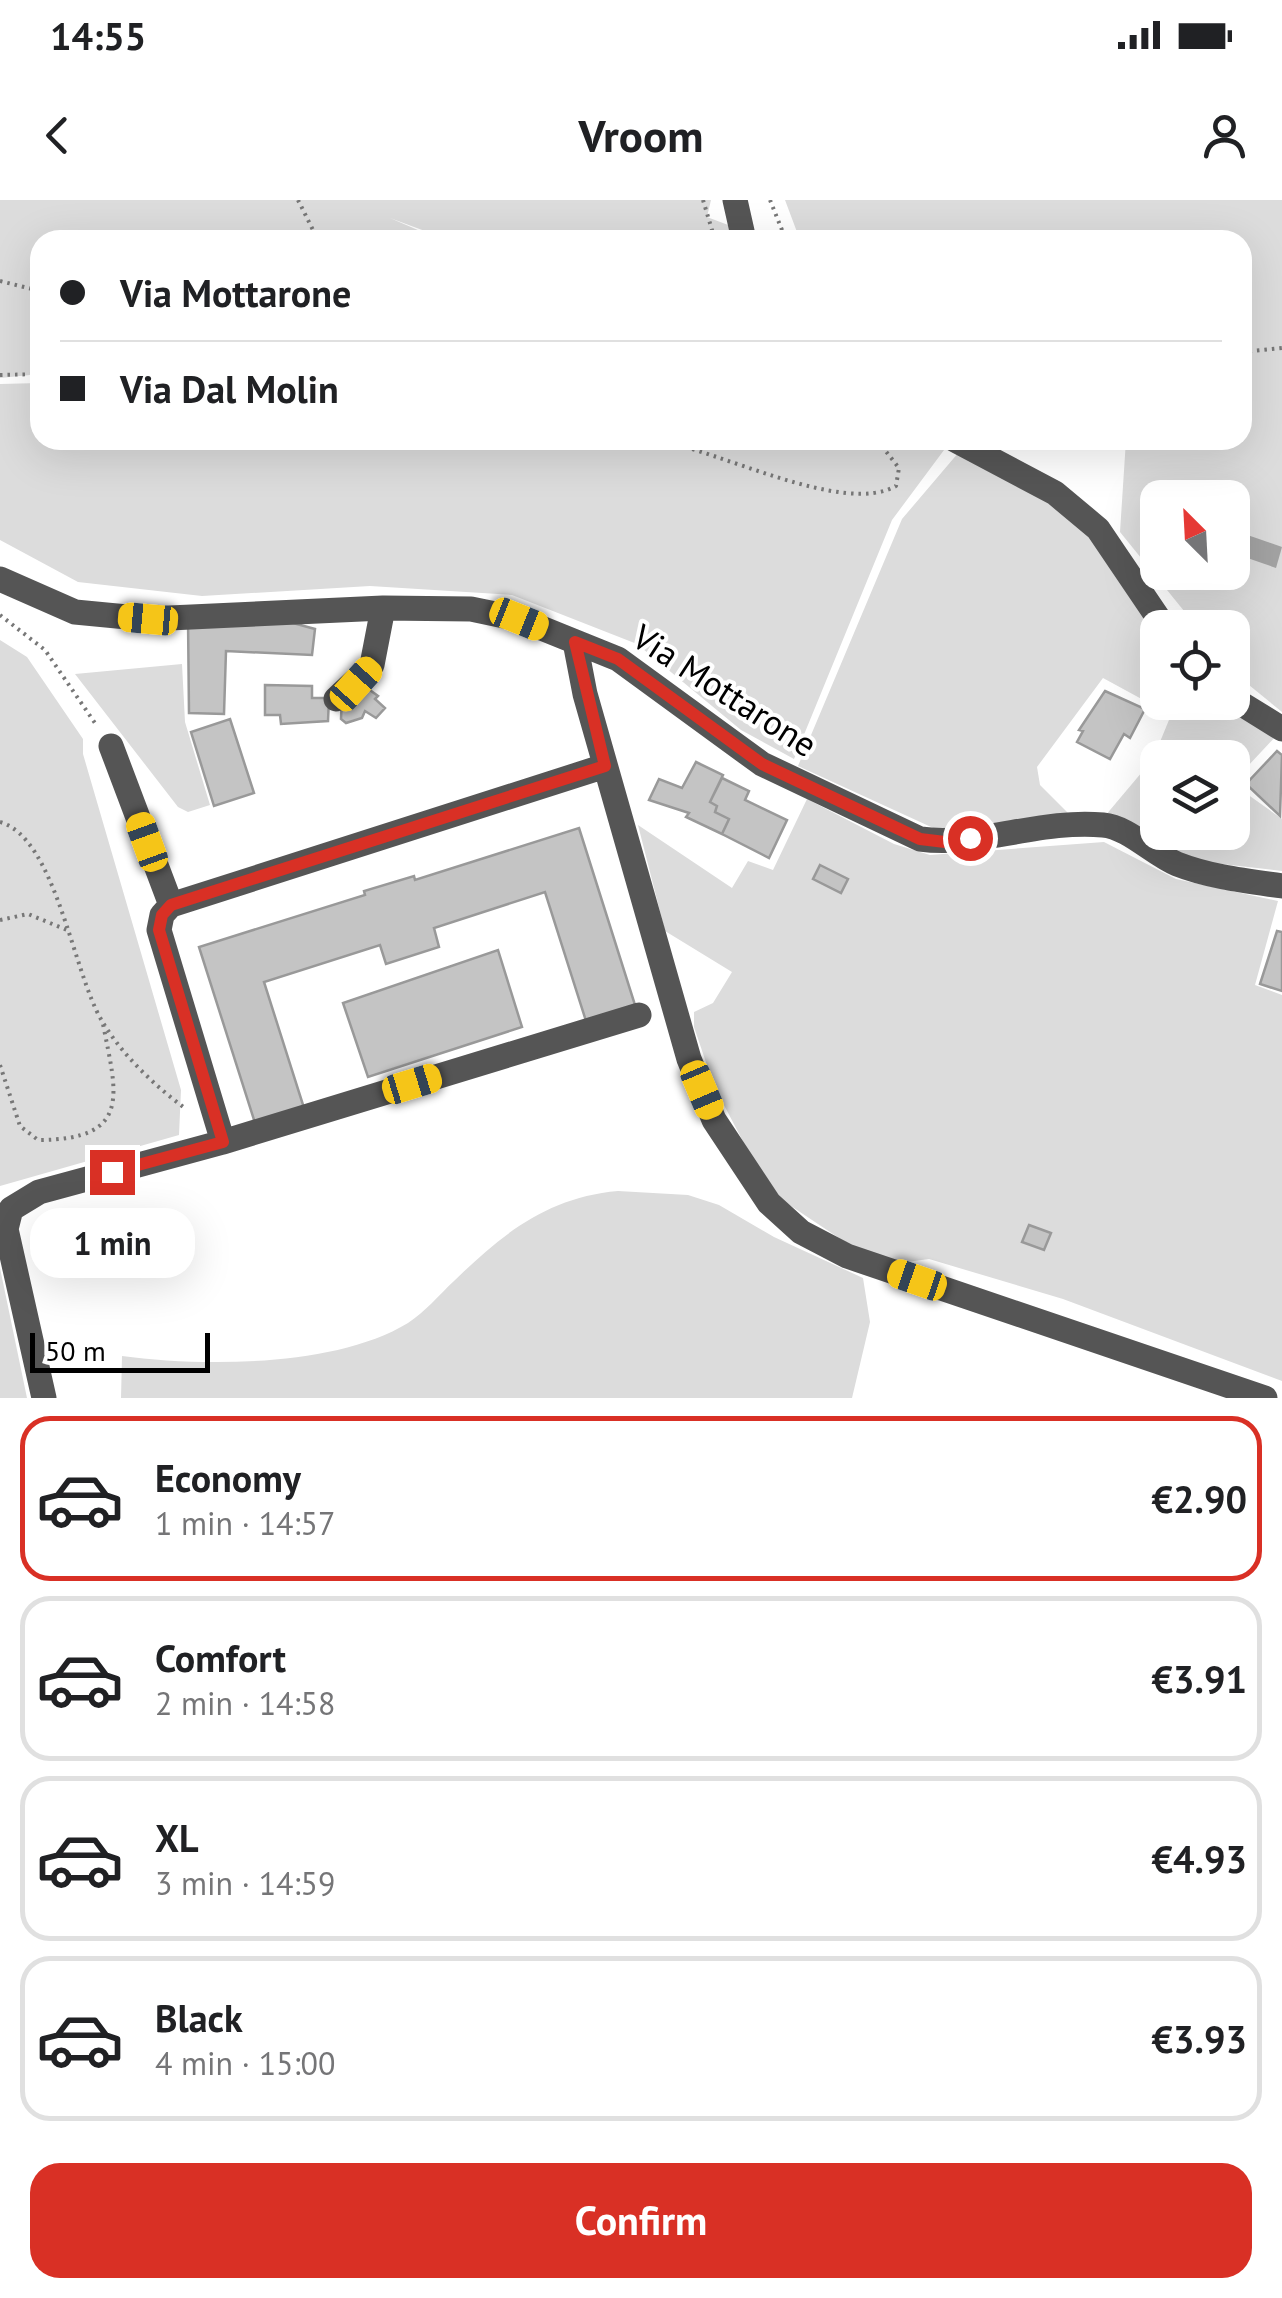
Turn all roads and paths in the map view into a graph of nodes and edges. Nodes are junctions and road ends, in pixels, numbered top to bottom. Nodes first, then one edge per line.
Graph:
1 (298, 200) edge
2 (702, 200) edge
3 (735, 200) edge
4 (770, 200) edge
5 (313, 230) edge
6 (712, 230) edge
7 (742, 230) edge
8 (782, 230) edge
9 (0, 281) edge
10 (30, 288) edge
11 (1282, 348) edge
12 (1252, 351) edge
13 (30, 374) edge
14 (0, 375) edge
15 (705, 450) edge
16 (886, 450) edge
17 (974, 450) edge
18 (0, 579) edge
19 (383, 608) junction
20 (1153, 610) edge
21 (0, 615) edge
22 (575, 642) junction
23 (336, 698) dead end
24 (1250, 709) edge
25 (1282, 729) edge
26 (111, 746) joint
27 (605, 766) junction
28 (0, 822) edge
29 (1282, 886) edge
30 (171, 905) junction
31 (0, 920) edge
32 (67, 930) junction
33 (639, 1015) dead end
34 (102, 1022) junction
35 (0, 1064) edge
36 (216, 1113) junction
37 (223, 1142) junction
38 (44, 1398) edge
39 (1265, 1398) edge

1 - 5 path
2 - 6 path
3 - 7 street
4 - 8 path
9 - 10 path
11 - 12 path
13 - 14 path
15 - 16 path
17 - 20 street
18 - 19 street, Via Mottarone
19 - 22 street, Via Mottarone
19 - 23 street
21 - 26 path
22 - 27 street
22 - 29 street, Via Mottarone
24 - 25 street
26 - 30 street
27 - 30 street
27 - 39 street
28 - 32 path
30 - 36 street
31 - 32 path
32 - 34 path
33 - 37 street
34 - 35 path
34 - 36 path
36 - 37 street
37 - 38 street

